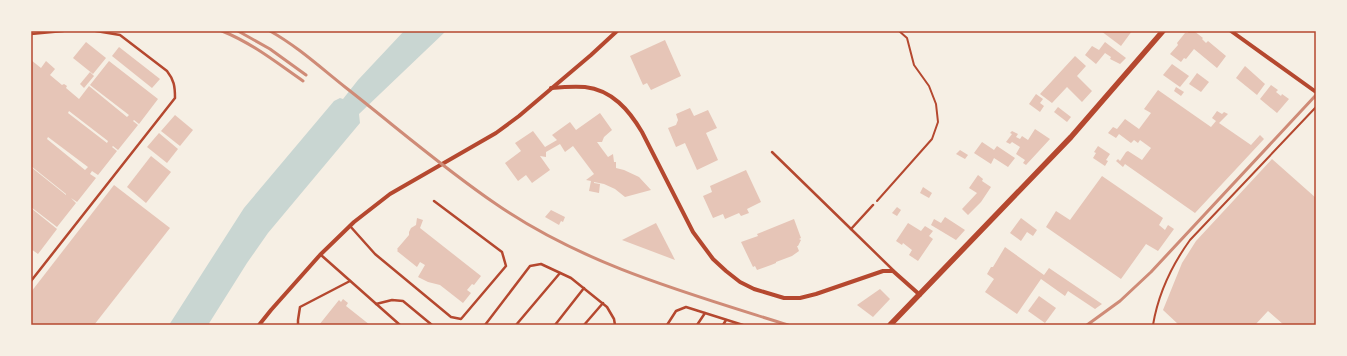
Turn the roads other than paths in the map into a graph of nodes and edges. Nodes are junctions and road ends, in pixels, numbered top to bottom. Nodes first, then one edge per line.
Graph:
1 (62, 31) edge
2 (96, 31) edge
3 (617, 31) edge
4 (1163, 31) edge
5 (1231, 31) edge
6 (31, 34) edge
7 (551, 88) junction
8 (1316, 92) edge
9 (772, 152) dead end
10 (434, 201) dead end
11 (873, 205) road end
12 (349, 226) junction
13 (851, 229) junction
14 (320, 254) junction
15 (894, 271) junction
16 (560, 273) junction
17 (31, 281) edge
18 (350, 281) junction
19 (584, 288) junction
20 (920, 295) junction
21 (603, 303) junction
22 (376, 304) junction
23 (704, 313) junction
24 (726, 320) junction
25 (259, 325) edge
26 (298, 325) edge
27 (400, 325) edge
28 (432, 325) edge
29 (485, 325) edge
30 (516, 325) edge
31 (555, 325) edge
32 (584, 325) edge
33 (615, 325) edge
34 (667, 325) edge
35 (697, 325) edge
36 (723, 325) edge
37 (743, 325) edge
38 (890, 325) edge

1 - 6 lane
2 - 17 lane
3 - 7 street
4 - 20 street
5 - 8 street
7 - 12 street
7 - 15 street
9 - 13 lane
10 - 12 lane
11 - 13 lane
12 - 14 street
13 - 15 lane
14 - 18 lane
14 - 25 street
15 - 20 street
16 - 19 lane
16 - 29 lane
16 - 30 lane
18 - 22 lane
18 - 26 lane
19 - 21 lane
19 - 31 lane
20 - 38 street
21 - 32 lane
21 - 33 lane
22 - 27 lane
22 - 28 lane
23 - 24 lane
23 - 34 lane
23 - 35 lane
24 - 36 lane
24 - 37 lane

